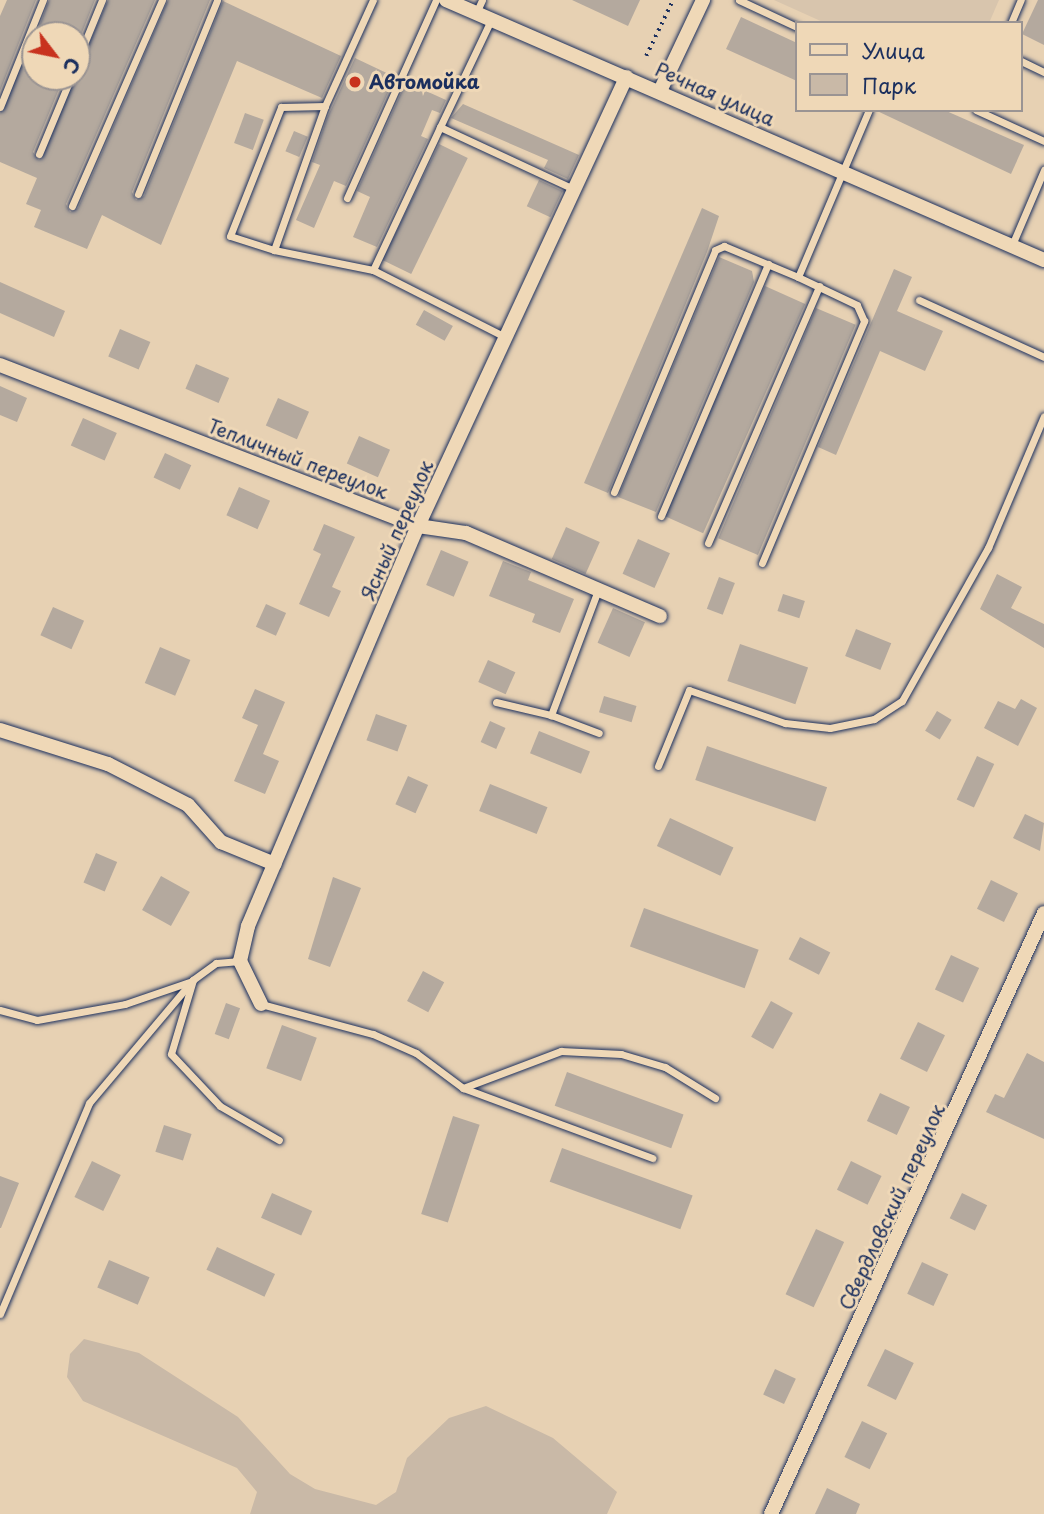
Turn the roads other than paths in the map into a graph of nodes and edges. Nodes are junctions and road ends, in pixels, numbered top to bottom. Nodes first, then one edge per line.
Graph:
1 (43, 0) edge
2 (102, 0) edge
3 (162, 0) edge
4 (217, 0) edge
5 (373, 0) edge
6 (436, 0) edge
7 (446, 0) edge
8 (702, 0) edge
9 (739, 0) edge
10 (1021, 0) edge
11 (479, 7) edge
12 (491, 20) junction
13 (1012, 21) edge
14 (91, 27) edge
15 (796, 27) edge
16 (1023, 62) edge
17 (1044, 72) edge
18 (626, 76) junction
19 (65, 91) edge
20 (660, 91) junction
21 (325, 106) junction
22 (0, 107) edge
23 (868, 112) edge
24 (980, 112) edge
25 (440, 127) junction
26 (1044, 141) edge
27 (39, 154) dead end
28 (1044, 170) edge
29 (842, 171) junction
30 (577, 190) junction
31 (138, 194) dead end
32 (346, 198) dead end
33 (72, 206) dead end
34 (1012, 245) junction
35 (274, 250) junction
36 (1044, 260) edge
37 (768, 264) junction
38 (373, 270) junction
39 (798, 277) junction
40 (819, 286) junction
41 (919, 300) dead end
42 (507, 338) junction
43 (1044, 357) edge
44 (0, 365) edge
45 (1044, 416) edge
46 (614, 492) dead end
47 (661, 516) dead end
48 (418, 526) junction
49 (708, 542) dead end
50 (762, 563) dead end
51 (597, 590) junction
52 (660, 616) dead end
53 (496, 702) dead end
54 (551, 715) junction
55 (0, 730) edge
56 (599, 733) dead end
57 (657, 766) dead end
58 (275, 864) junction
59 (1044, 914) edge
60 (240, 961) junction
61 (193, 980) junction
62 (261, 1004) joint
63 (0, 1010) edge
64 (463, 1088) junction
65 (715, 1098) dead end
66 (279, 1140) dead end
67 (652, 1158) dead end
68 (0, 1314) edge
69 (771, 1514) edge

1 - 22 lane
2 - 14 lane
3 - 33 lane
4 - 31 lane
5 - 21 lane
6 - 32 lane
7 - 11 street, Речная улица
8 - 20 street
9 - 15 lane
10 - 13 lane
11 - 12 street, Речная улица
12 - 18 street, Речная улица
12 - 25 lane
16 - 17 lane
18 - 20 street, Речная улица
18 - 30 street, Ясный переулок
19 - 27 lane
20 - 29 street, Речная улица
21 - 35 lane
21 - 35 lane
23 - 29 lane
24 - 26 lane
25 - 30 lane
25 - 38 lane
28 - 34 lane
29 - 34 street, Речная улица
29 - 39 lane
30 - 42 street, Ясный переулок
34 - 36 street, Речная улица
35 - 38 lane
37 - 39 lane
37 - 46 lane
37 - 47 lane
38 - 42 lane
39 - 40 lane
40 - 49 lane
40 - 50 lane
41 - 43 lane
42 - 48 street, Ясный переулок
44 - 48 street, Тепличный переулок
45 - 57 lane
48 - 51 street, Тепличный переулок
48 - 58 street, Ясный переулок
51 - 52 street, Тепличный переулок
51 - 54 lane
53 - 54 lane
54 - 56 lane
55 - 58 street
58 - 60 street, Ясный переулок
59 - 69 street, Свердловский переулок
60 - 61 lane
60 - 62 street
61 - 63 lane
61 - 66 lane
61 - 68 lane
62 - 64 lane
64 - 65 lane
64 - 67 lane

